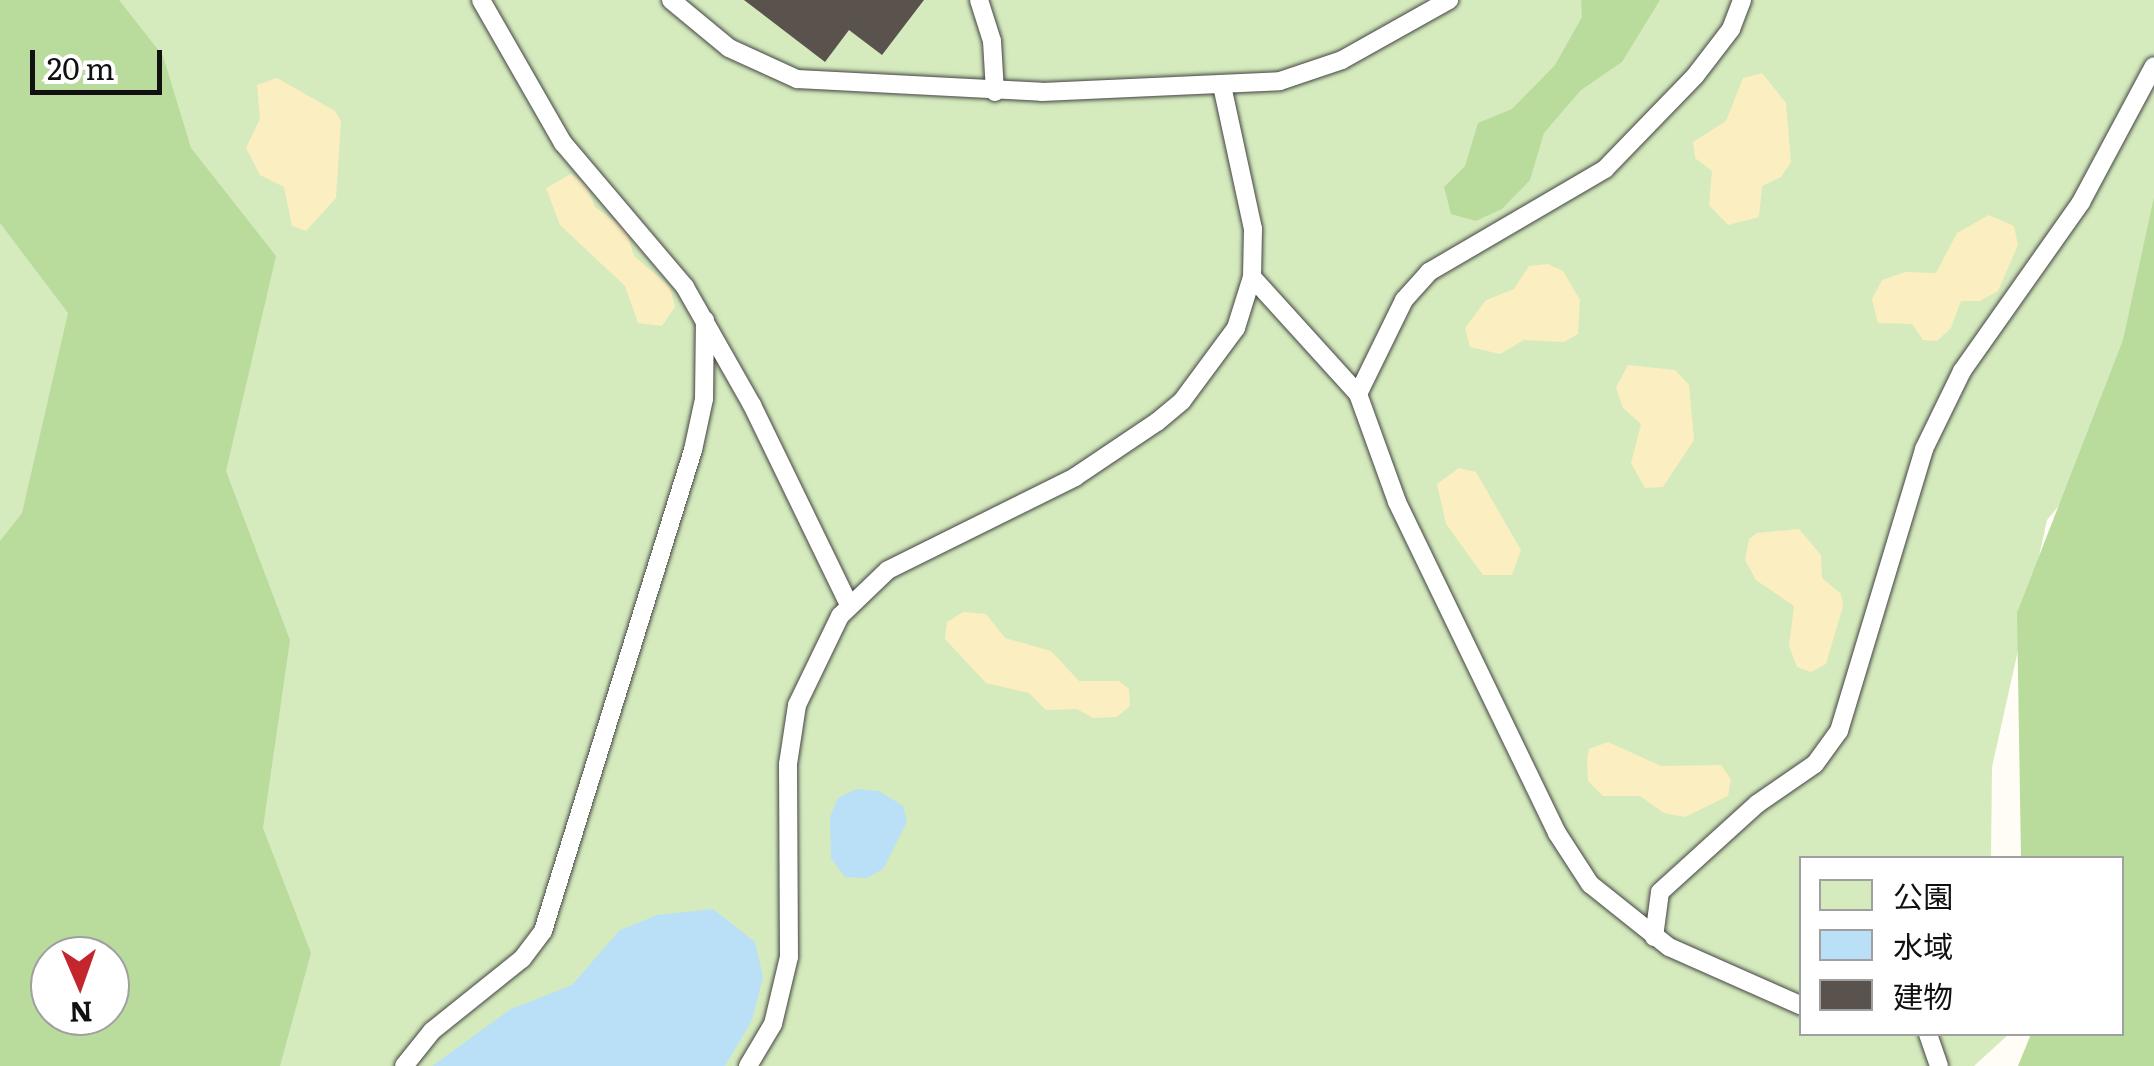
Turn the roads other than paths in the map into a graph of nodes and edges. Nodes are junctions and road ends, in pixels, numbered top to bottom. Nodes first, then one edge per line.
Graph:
1 (481, 0) edge
2 (671, 0) edge
3 (979, 0) edge
4 (1449, 0) edge
5 (1742, 0) edge
6 (2154, 66) edge
7 (1222, 86) junction
8 (995, 92) junction
9 (1252, 277) junction
10 (705, 320) junction
11 (1358, 394) junction
12 (849, 606) junction
13 (1654, 938) junction
14 (1799, 1005) edge
15 (1929, 1036) edge
16 (404, 1066) edge
17 (748, 1066) edge
18 (1939, 1066) edge

1 - 10 lane
2 - 8 lane
3 - 8 lane
4 - 7 lane
5 - 11 lane
6 - 13 lane
7 - 8 lane
7 - 9 lane
9 - 11 lane
9 - 12 lane
10 - 12 lane
10 - 16 lane
11 - 13 lane
12 - 17 lane
13 - 14 lane
15 - 18 lane

